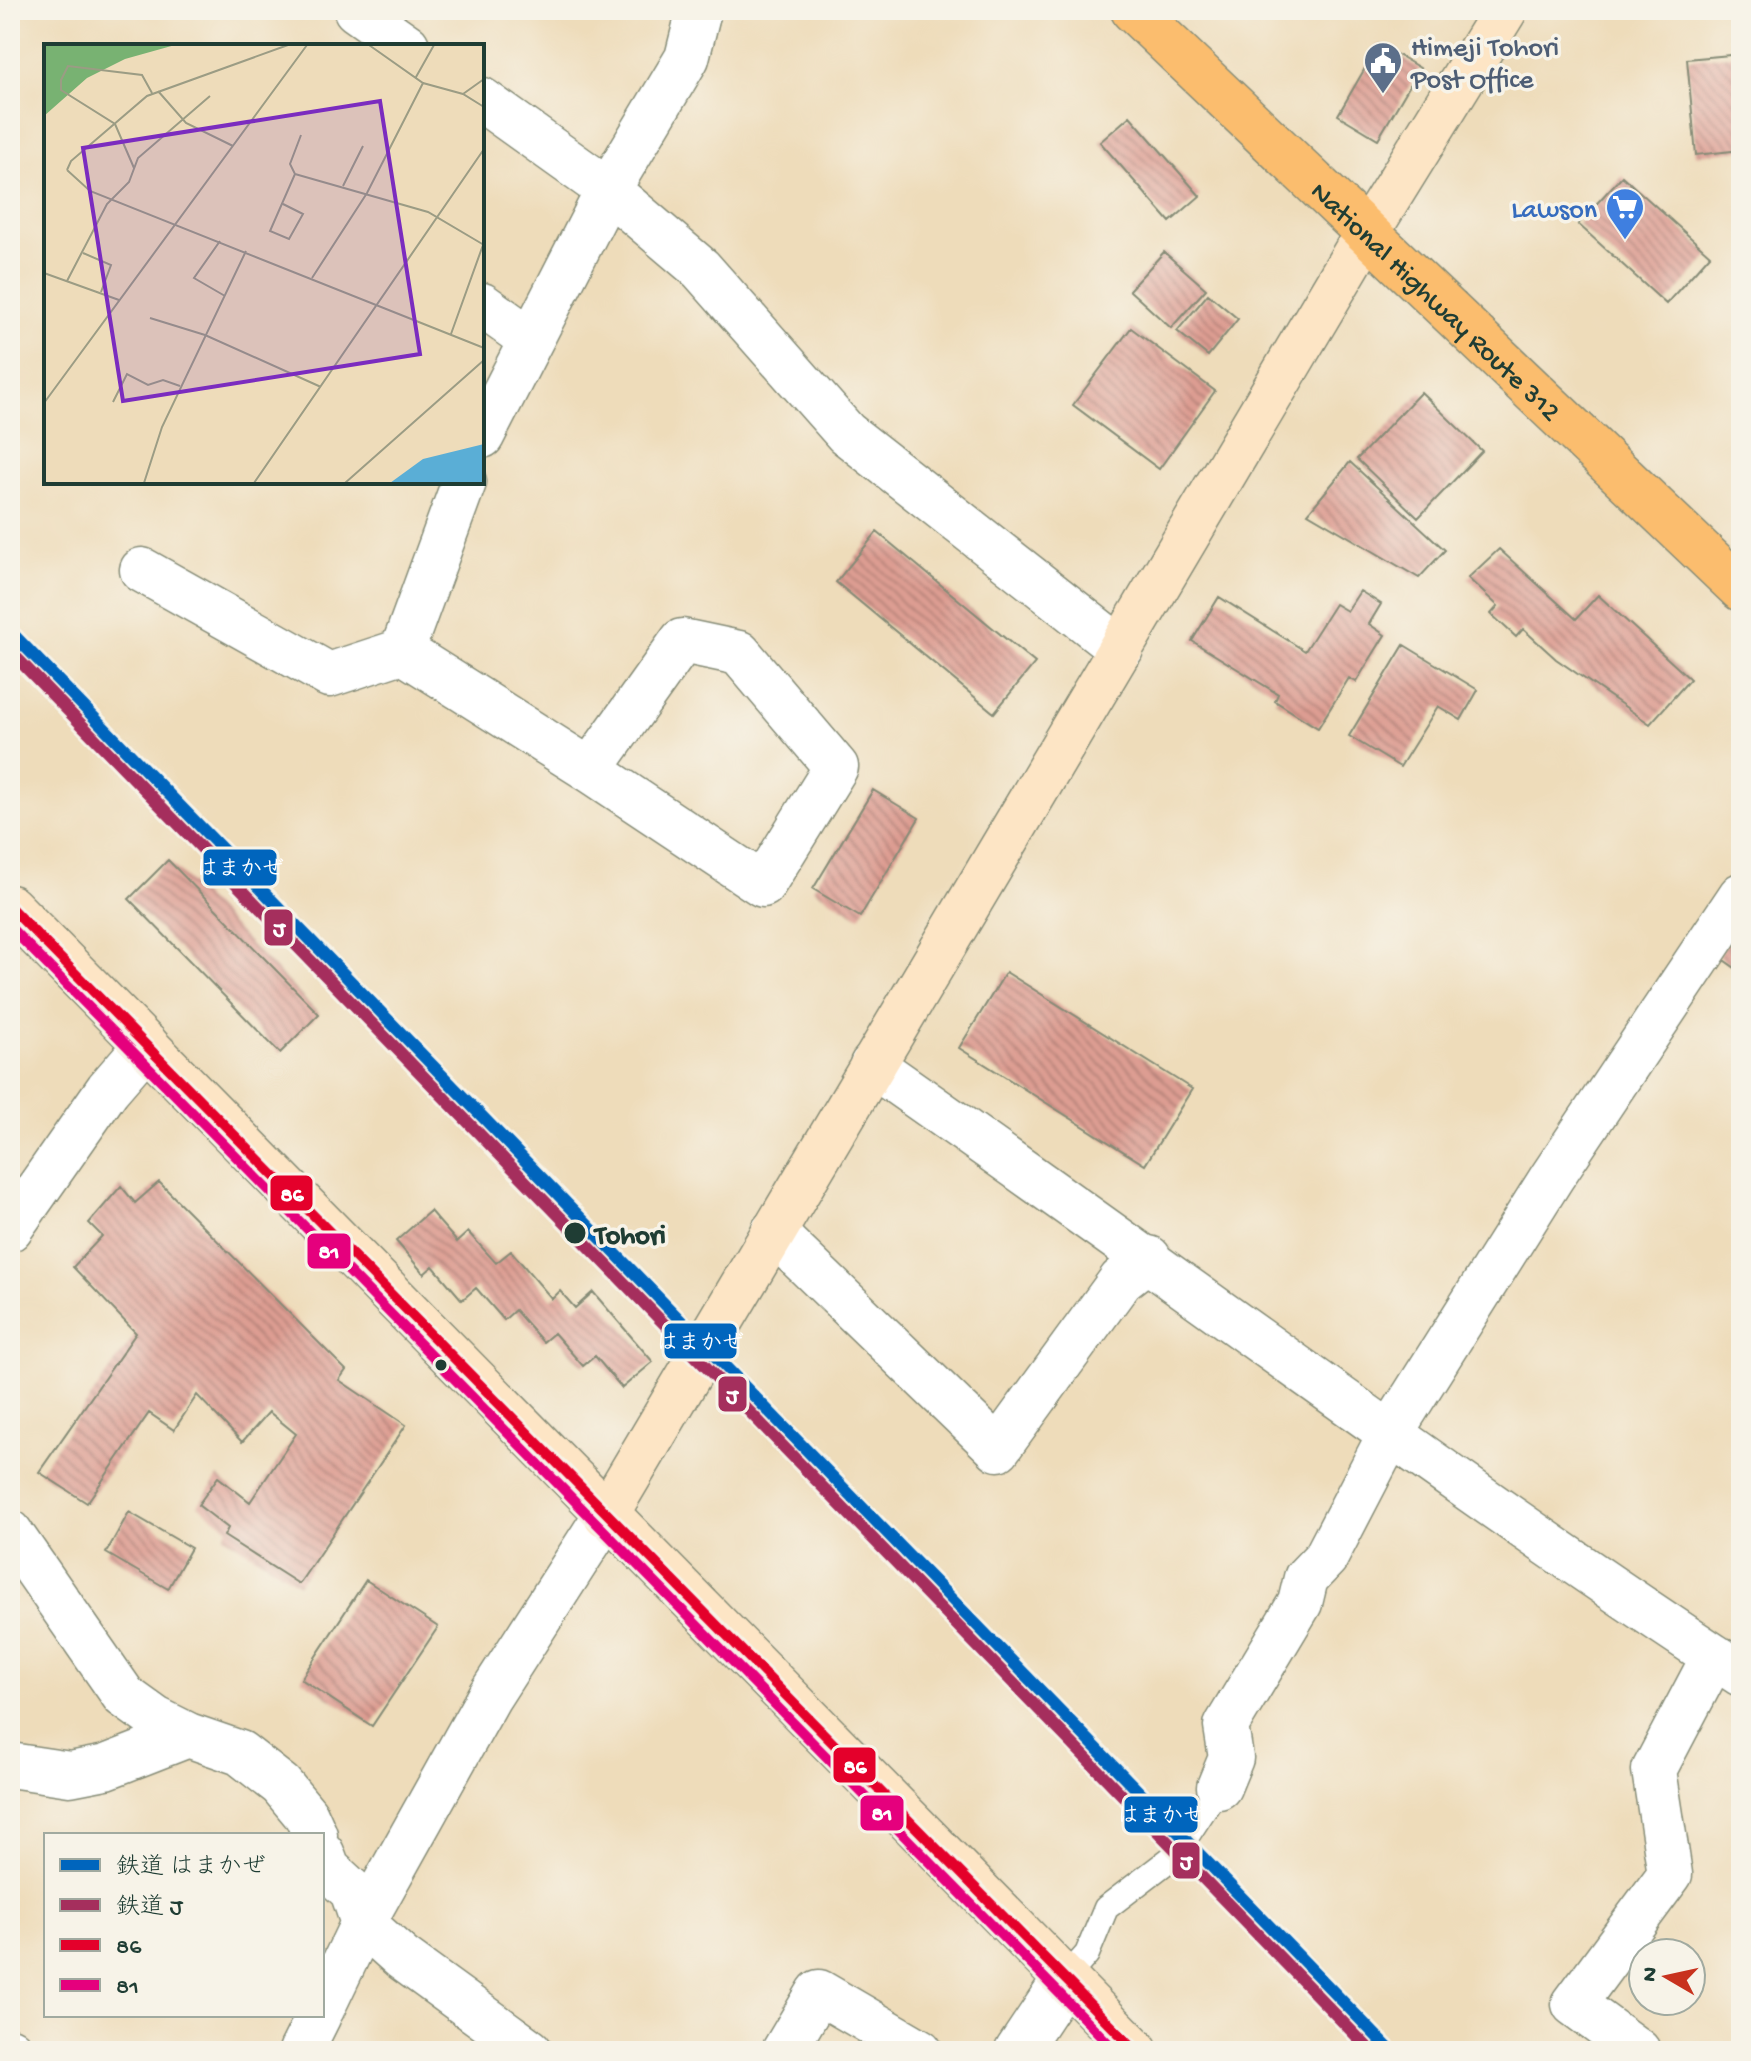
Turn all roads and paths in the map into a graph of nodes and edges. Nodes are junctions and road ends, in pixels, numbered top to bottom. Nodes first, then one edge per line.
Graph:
1 (356, 10) edge
2 (699, 10) edge
3 (1133, 10) edge
4 (1505, 10) edge
5 (404, 44) edge
6 (484, 101) edge
7 (608, 190) junction
8 (1367, 233) junction
9 (484, 306) edge
10 (531, 340) junction
11 (484, 432) edge
12 (463, 484) edge
13 (142, 570) dead end
14 (1741, 589) edge
15 (1121, 649) junction
16 (402, 651) junction
17 (590, 770) junction
18 (1741, 895) edge
19 (10, 907) edge
20 (146, 1045) junction
21 (872, 1065) junction
22 (10, 1229) edge
23 (773, 1232) junction
24 (1149, 1258) junction
25 (1390, 1434) junction
26 (606, 1515) junction
27 (10, 1532) edge
28 (1728, 1665) edge
29 (188, 1735) junction
30 (10, 1765) edge
31 (1219, 1787) joint
32 (314, 1833) edge
33 (324, 1858) edge
34 (363, 1923) junction
35 (1065, 1979) junction
36 (324, 2005) edge
37 (318, 2017) edge
38 (301, 2051) edge
39 (530, 2051) edge
40 (784, 2051) edge
41 (920, 2051) edge
42 (1017, 2051) edge
43 (1136, 2051) edge
44 (1638, 2051) edge

1 - 5 street
2 - 7 street
3 - 8 highway, National Highway Route 312
4 - 8 street
6 - 7 street
7 - 10 street
7 - 15 street
8 - 14 highway, National Highway Route 312
8 - 15 street
9 - 10 street
10 - 11 street
12 - 16 street
13 - 16 street
15 - 21 street
16 - 17 street
17 - 17 street
18 - 25 street
19 - 20 street
20 - 22 street
20 - 26 street
21 - 23 street
21 - 24 street
23 - 24 street
23 - 26 street
24 - 25 street
25 - 28 street
25 - 31 street
26 - 34 street
26 - 35 street
27 - 29 street
28 - 44 street
29 - 30 street
29 - 32 street
31 - 35 lane
33 - 34 street
34 - 36 street
34 - 39 street
35 - 42 street
35 - 43 street
37 - 38 street
40 - 41 street

